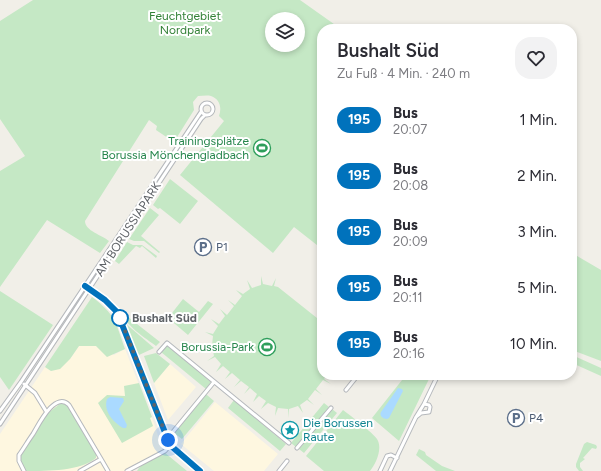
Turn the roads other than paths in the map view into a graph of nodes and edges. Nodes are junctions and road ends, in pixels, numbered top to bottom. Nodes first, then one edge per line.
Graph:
1 (201, 112) junction
2 (205, 115) junction
3 (85, 286) junction
4 (89, 289) junction
5 (159, 352) dead end
6 (354, 380) edge
7 (436, 380) edge
8 (21, 382) junction
9 (214, 382) junction
10 (25, 385) junction
11 (346, 390) dead end
12 (424, 404) junction
13 (330, 408) dead end
14 (0, 411) edge
15 (46, 411) junction
16 (416, 417) junction
17 (0, 424) edge
18 (166, 435) junction
19 (289, 443) dead end
20 (170, 445) junction
21 (297, 448) dead end
22 (396, 458) junction
23 (101, 459) junction
24 (287, 461) dead end
25 (132, 470) edge
26 (24, 471) edge
27 (80, 471) edge
28 (108, 471) edge
29 (127, 471) edge
30 (200, 471) edge
31 (279, 471) edge
32 (380, 471) edge
33 (390, 471) edge

1 - 2 street
1 - 2 street, AM BORUSSIAPARK
1 - 3 street, AM BORUSSIAPARK
2 - 4 street, AM BORUSSIAPARK
3 - 4 street
3 - 8 street, AM BORUSSIAPARK
4 - 10 street, AM BORUSSIAPARK
4 - 18 street
5 - 9 street
6 - 11 street
7 - 12 street
8 - 10 street
8 - 14 street, AM BORUSSIAPARK
9 - 18 street
9 - 19 street
10 - 15 street
10 - 17 street, AM BORUSSIAPARK
12 - 16 street
12 - 16 street
13 - 21 street
15 - 23 street
15 - 26 street
16 - 22 street
18 - 20 street
20 - 25 street
20 - 30 street
22 - 32 street
22 - 33 street
23 - 27 street
23 - 28 street
24 - 31 street
25 - 29 street

